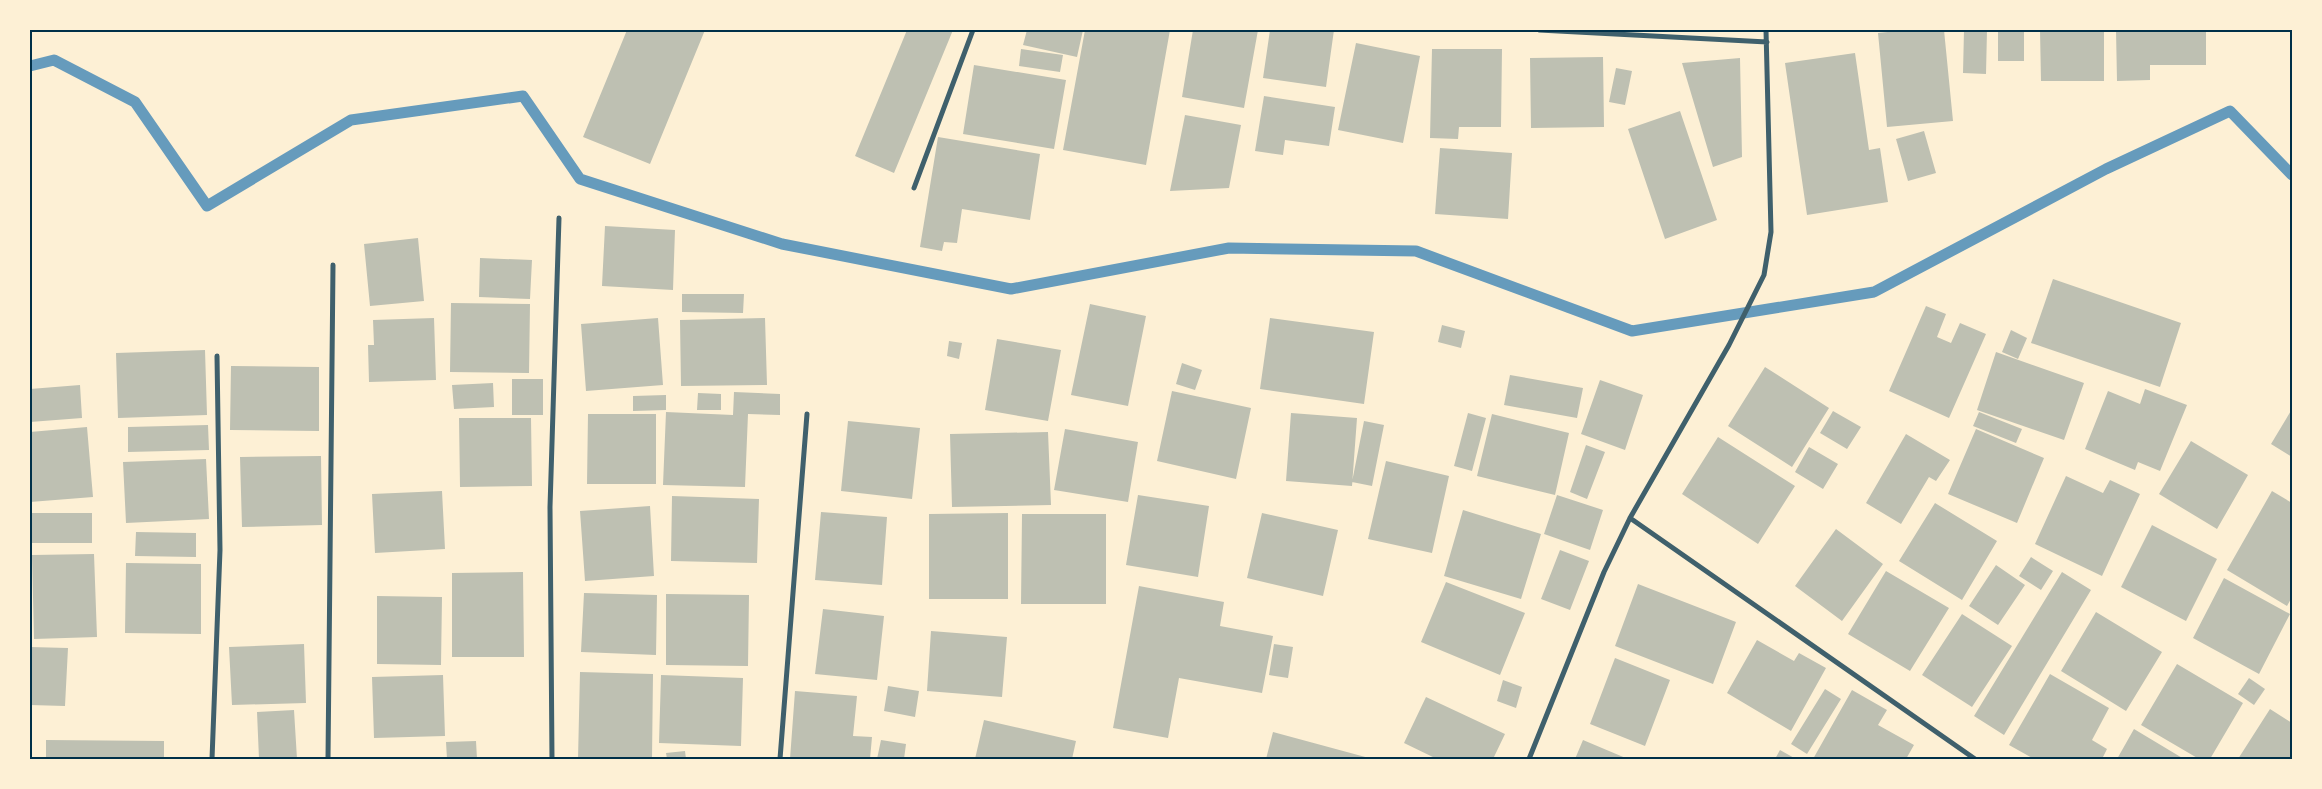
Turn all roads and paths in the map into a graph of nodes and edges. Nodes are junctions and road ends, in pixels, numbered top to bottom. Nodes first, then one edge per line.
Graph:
1 (972, 30) edge
2 (1539, 30) edge
3 (1766, 30) edge
4 (1767, 42) junction
5 (914, 188) dead end
6 (560, 218) dead end
7 (333, 265) dead end
8 (217, 356) dead end
9 (807, 414) dead end
10 (1630, 518) junction
11 (212, 759) edge
12 (328, 759) edge
13 (552, 759) edge
14 (780, 759) edge
15 (1529, 759) edge
16 (1975, 759) edge

1 - 5 street
2 - 4 street
3 - 4 street
4 - 10 street
6 - 13 street
7 - 12 street
8 - 11 street
9 - 14 street
10 - 15 street
10 - 16 street

